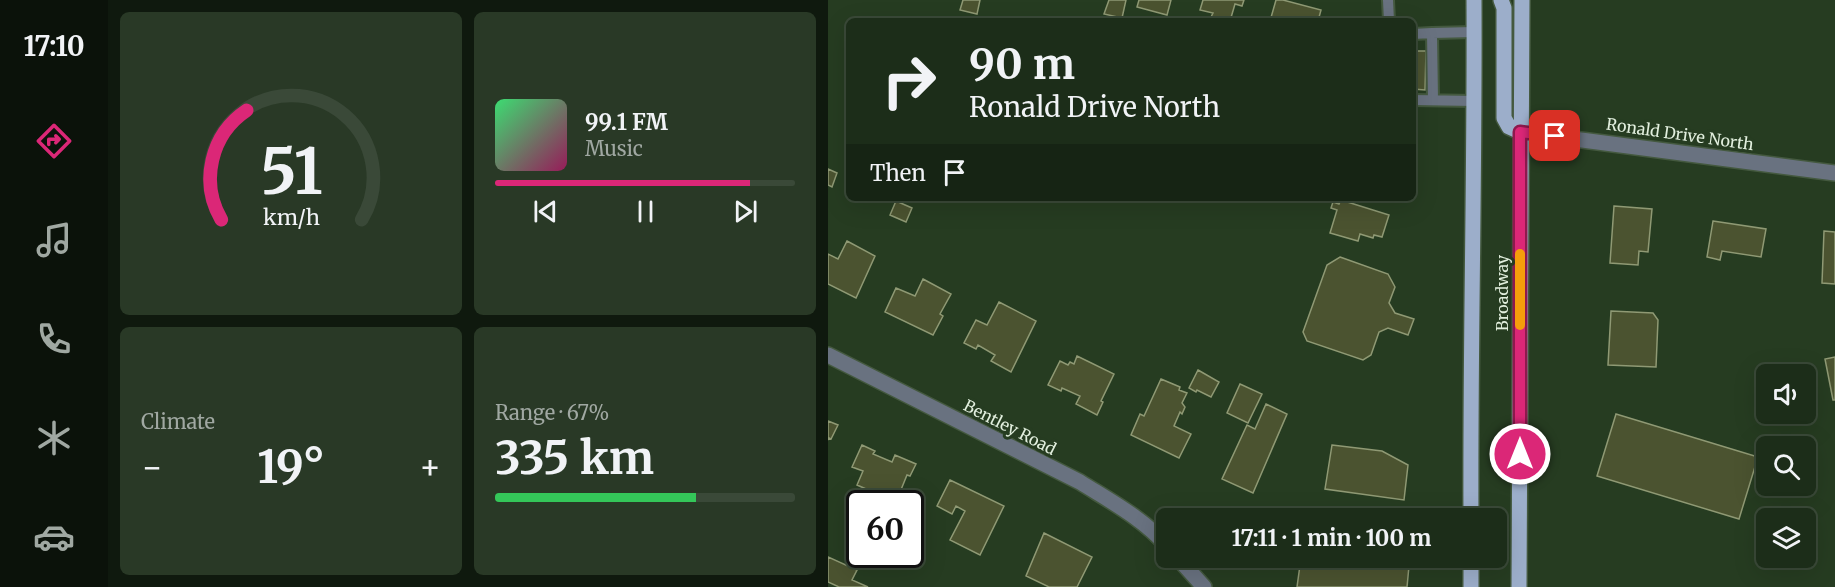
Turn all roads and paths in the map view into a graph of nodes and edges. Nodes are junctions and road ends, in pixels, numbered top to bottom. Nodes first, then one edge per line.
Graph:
1 (1388, 0) edge
2 (1474, 0) edge
3 (1501, 0) edge
4 (1522, 0) edge
5 (1389, 18) edge
6 (1474, 32) junction
7 (1432, 33) junction
8 (1416, 34) edge
9 (1416, 100) edge
10 (1433, 100) junction
11 (1475, 101) junction
12 (1520, 132) junction
13 (1835, 173) edge
14 (828, 355) edge
15 (1471, 508) edge
16 (1156, 534) edge
17 (1187, 568) edge
18 (1471, 568) edge
19 (1204, 587) edge
20 (1471, 587) edge
21 (1519, 587) edge

1 - 5 lane
2 - 6 main road, Broadway
3 - 12 main road
4 - 12 main road, Broadway
6 - 7 lane
6 - 11 main road, Broadway
7 - 8 lane
7 - 10 lane
9 - 10 lane
10 - 11 lane
11 - 15 main road, Broadway
12 - 13 street, Ronald Drive North
12 - 21 main road, Broadway
14 - 16 street, Bentley Road
17 - 19 street
18 - 20 main road

